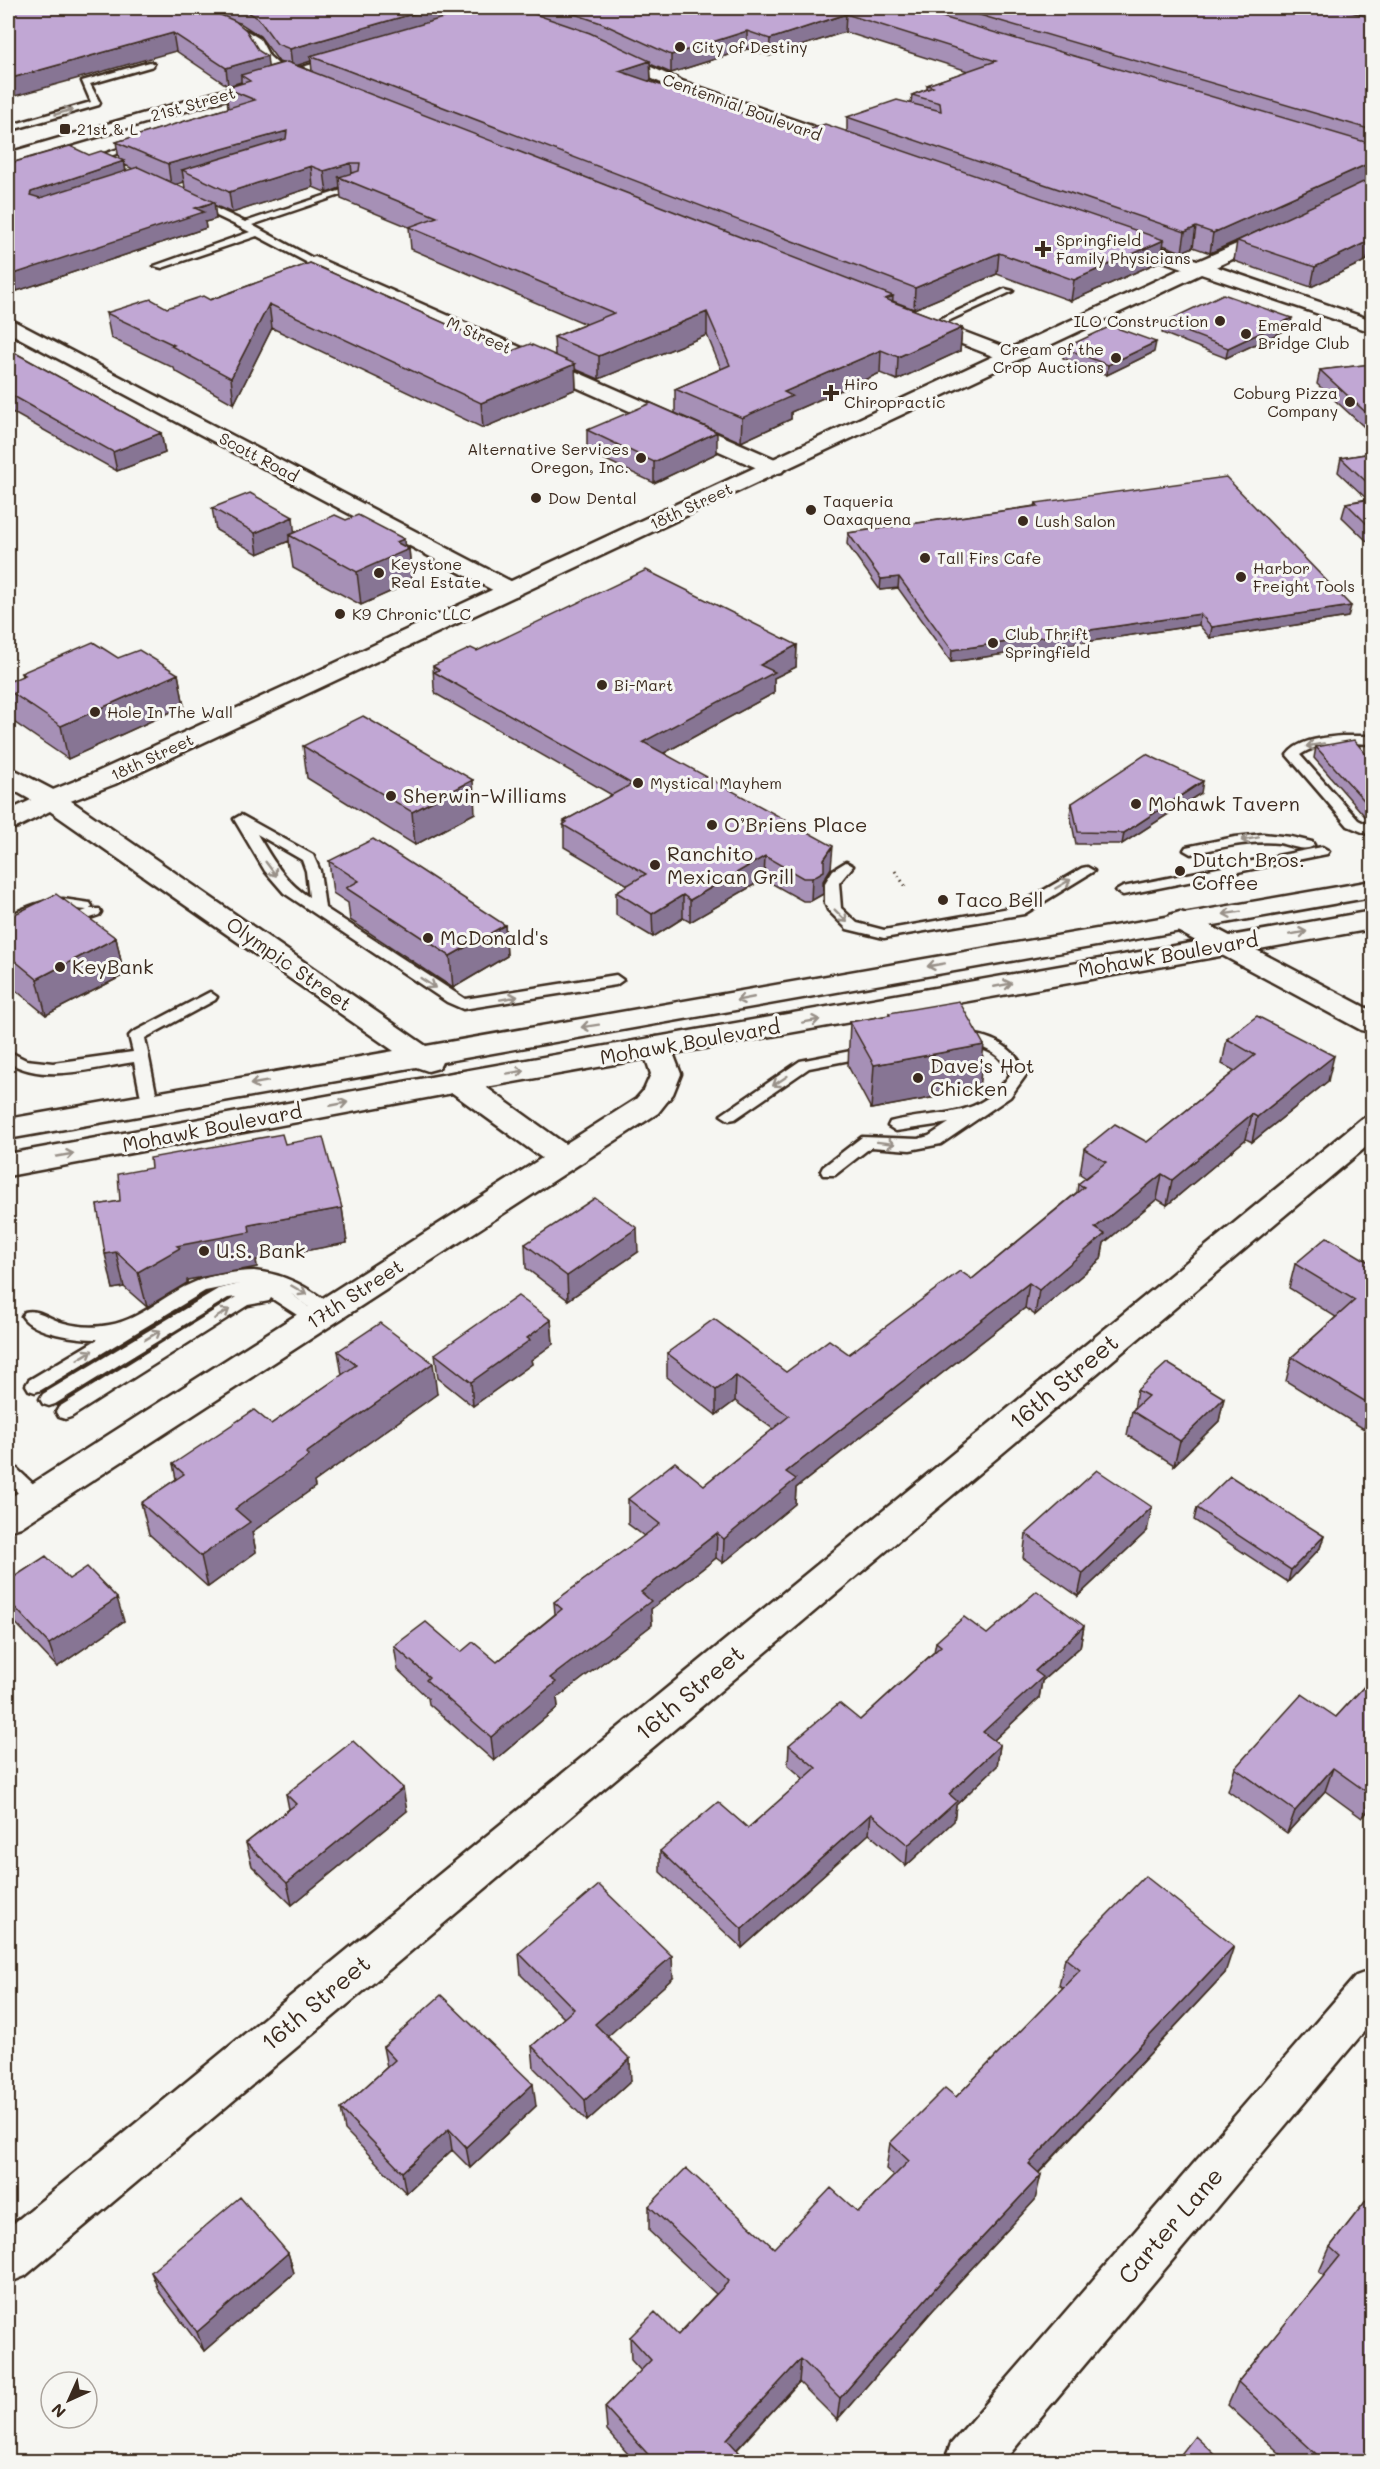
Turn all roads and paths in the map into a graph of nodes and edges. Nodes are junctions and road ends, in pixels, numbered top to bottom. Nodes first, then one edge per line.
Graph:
1 (172, 8) edge
2 (596, 46) edge
3 (373, 51) edge
4 (150, 64) dead end
5 (293, 75) junction
6 (330, 89) edge
7 (8, 129) edge
8 (151, 141) edge
9 (867, 151) edge
10 (8, 159) edge
11 (114, 166) edge
12 (357, 188) edge
13 (190, 199) edge
14 (244, 225) junction
15 (1292, 225) edge
16 (258, 232) junction
17 (1100, 233) edge
18 (315, 263) joint
19 (159, 266) dead end
20 (1200, 267) junction
21 (1008, 291) dead end
22 (904, 315) edge
23 (8, 324) edge
24 (932, 325) junction
25 (1372, 326) edge
26 (1010, 356) junction
27 (774, 467) junction
28 (510, 590) junction
29 (1372, 740) edge
30 (8, 777) edge
31 (52, 800) junction
32 (8, 821) edge
33 (1372, 832) edge
34 (1307, 845) dead end
35 (1191, 849) dead end
36 (1322, 852) dead end
37 (846, 866) dead end
38 (896, 871) dead end
39 (1087, 871) dead end
40 (906, 887) dead end
41 (1372, 889) edge
42 (1124, 891) dead end
43 (89, 909) junction
44 (320, 911) junction
45 (1372, 920) edge
46 (8, 921) edge
47 (1180, 921) junction
48 (48, 930) edge
49 (8, 935) edge
50 (1223, 946) junction
51 (616, 980) dead end
52 (210, 997) dead end
53 (1372, 1023) edge
54 (942, 1040) edge
55 (657, 1047) junction
56 (885, 1050) edge
57 (420, 1055) junction
58 (8, 1056) edge
59 (141, 1056) junction
60 (458, 1082) junction
61 (150, 1103) junction
62 (971, 1114) junction
63 (729, 1115) dead end
64 (896, 1126) dead end
65 (1372, 1126) edge
66 (8, 1129) edge
67 (565, 1159) junction
68 (8, 1165) edge
69 (829, 1171) dead end
70 (310, 1310) junction
71 (31, 1316) dead end
72 (141, 1321) junction
73 (35, 1385) dead end
74 (50, 1399) dead end
75 (65, 1412) dead end
76 (8, 1471) edge
77 (37, 1498) junction
78 (8, 1517) edge
79 (1372, 1990) edge
80 (8, 2259) edge
81 (969, 2462) edge

1 - 5 street
2 - 9 street, Centennial Boulevard
3 - 5 street, 21st Street
7 -> 4 lane
5 - 6 street
5 - 10 street, 21st Street
8 - 11 lane
12 - 14 lane
13 - 14 lane
14 - 16 lane
15 - 20 street, 18th Street
16 - 18 lane
16 - 19 lane
17 - 20 street
18 - 27 street, M Street
20 - 25 street
20 - 26 street, 18th Street
21 - 24 lane
22 - 24 street
23 - 28 street, Scott Road
24 - 26 street
26 - 27 street, 18th Street
27 - 28 street, 18th Street
28 - 31 street, 18th Street
29 -> 33 lane
30 - 31 street, Olympic Street
31 - 32 street, 18th Street
31 - 57 street, Olympic Street
34 -> 35 lane
36 - 42 lane
37 -> 39 lane
38 - 40 path
41 -> 47 street, Mohawk Boulevard
43 - 46 lane
43 - 48 lane
43 - 49 lane
44 -> 44 lane
44 -> 51 lane
50 -> 45 street, Mohawk Boulevard
47 - 50 street
47 -> 57 street, Mohawk Boulevard
50 - 53 street
55 -> 50 street, Mohawk Boulevard
52 - 59 lane
54 - 62 lane
60 -> 55 street, Mohawk Boulevard
55 - 67 street, 17th Street
56 -> 63 lane
57 - 60 street, Olympic Street
57 -> 61 street, Mohawk Boulevard
58 - 59 lane
59 - 61 lane
60 - 67 street, Olympic Street
68 -> 60 street, Mohawk Boulevard
61 - 66 street, Mohawk Boulevard
62 - 64 lane
69 -> 62 lane
65 - 80 street, 16th Street
67 - 70 street, 17th Street
72 -> 70 lane
74 -> 70 lane
75 -> 70 lane
70 - 77 street, 17th Street
71 - 72 lane
73 -> 72 lane
76 - 77 lane
77 - 78 street, 17th Street
79 - 81 street, Carter Lane

